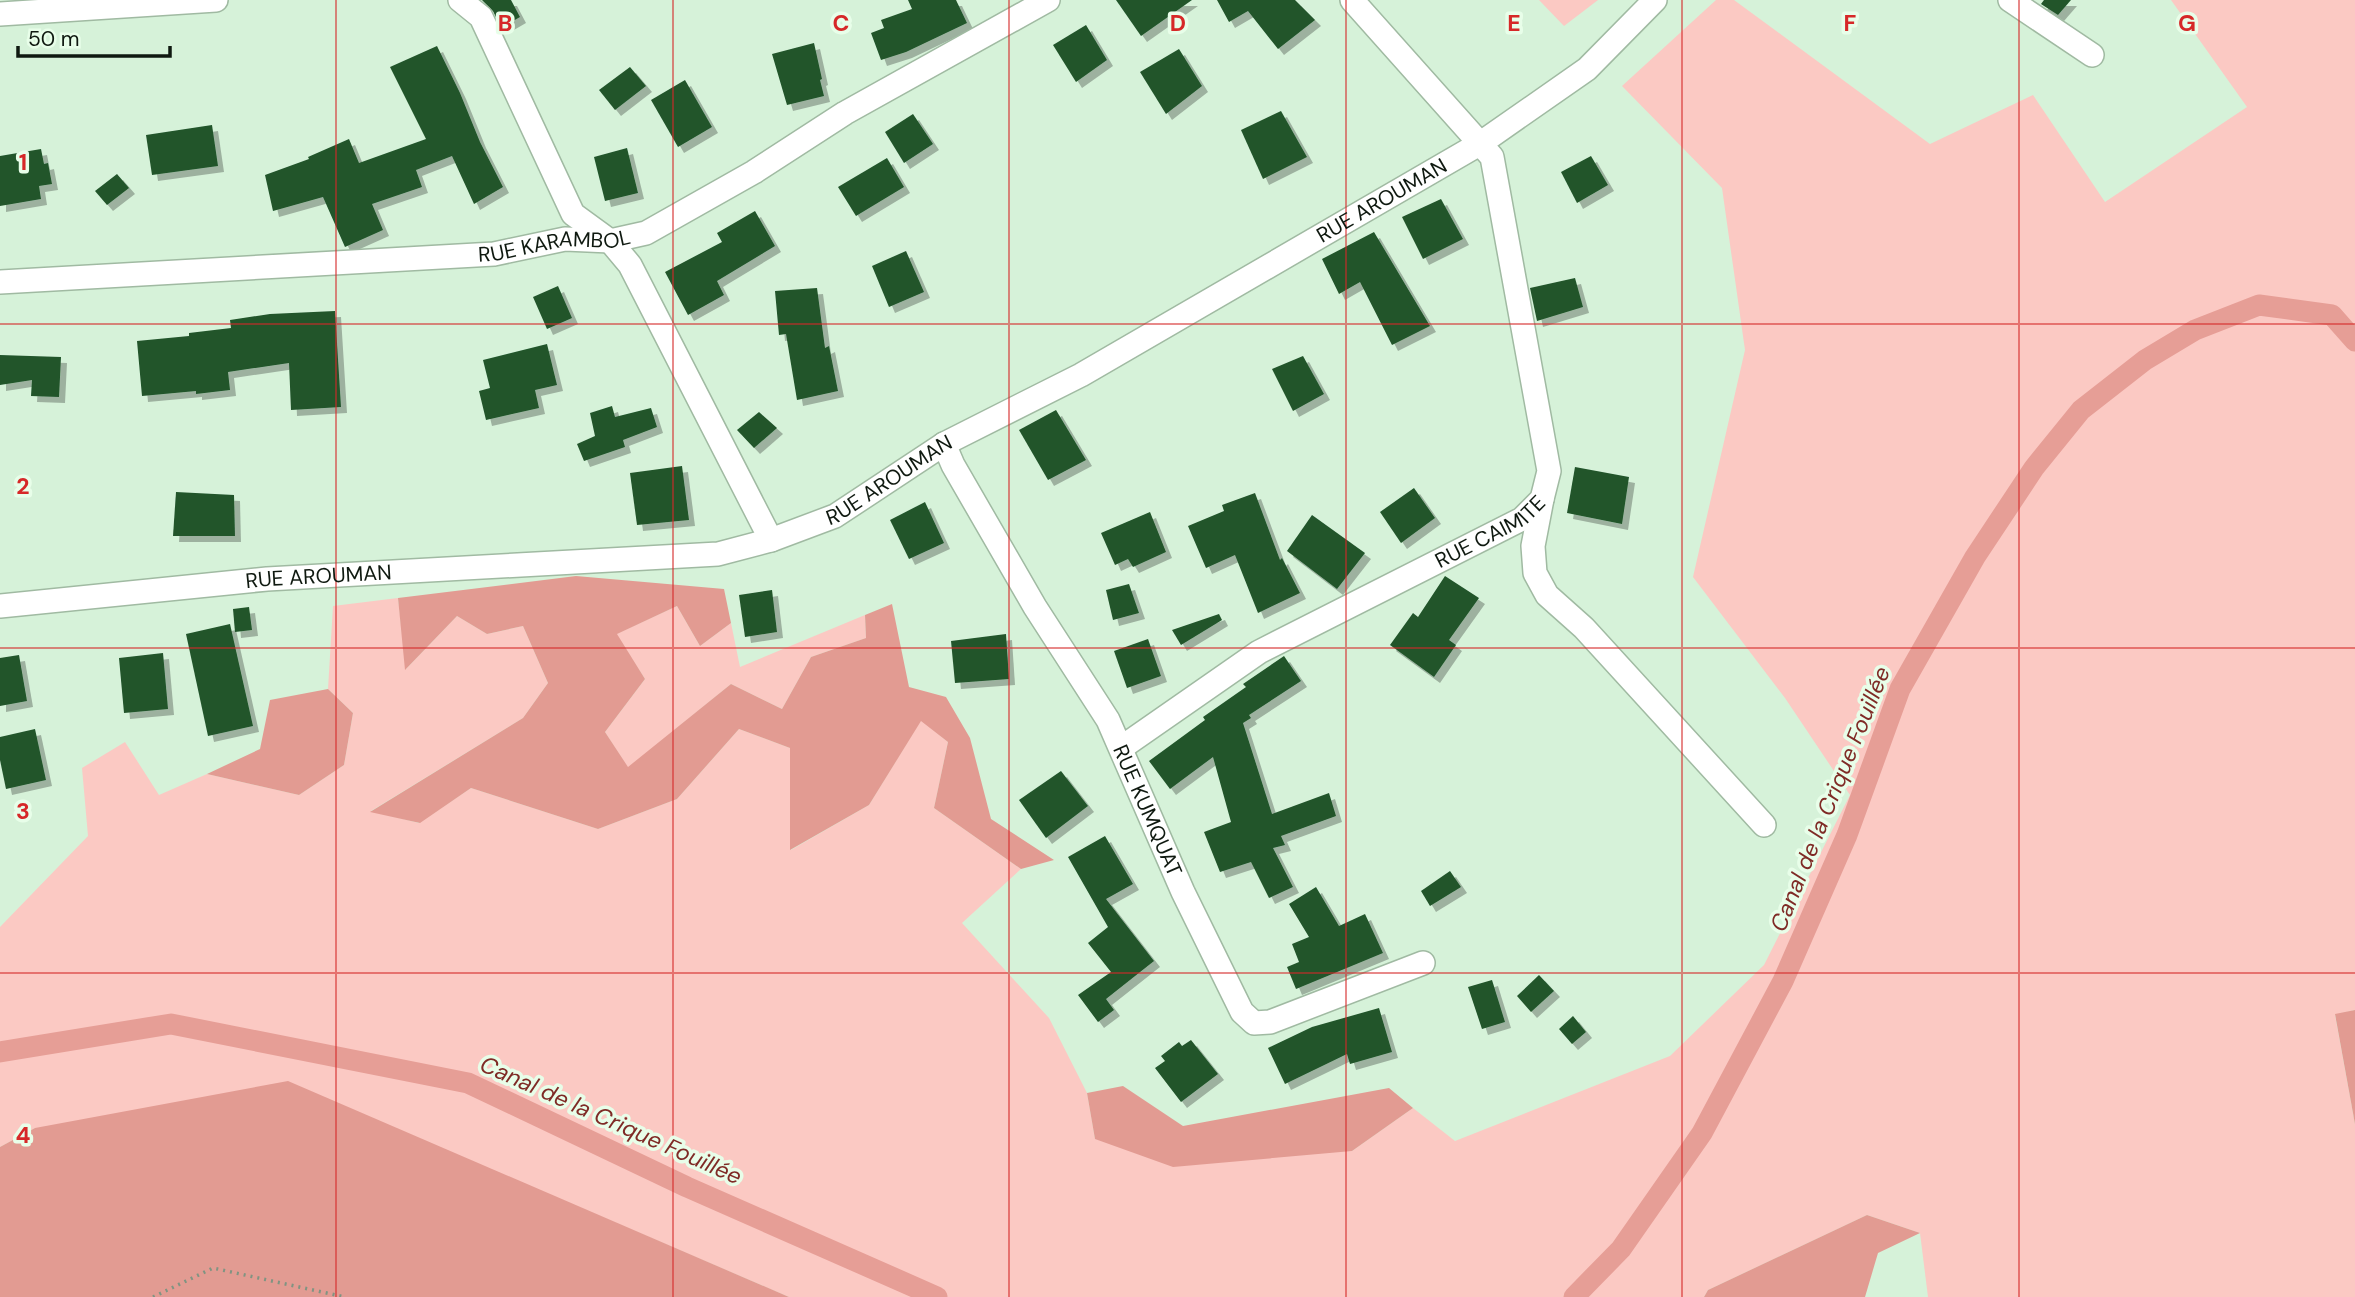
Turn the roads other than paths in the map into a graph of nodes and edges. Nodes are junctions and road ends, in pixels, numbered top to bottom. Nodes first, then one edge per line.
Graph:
1 (216, 0) edge
2 (460, 0) edge
3 (1048, 0) edge
4 (1352, 0) edge
5 (1656, 0) edge
6 (2010, 0) edge
7 (0, 14) edge
8 (2092, 55) dead end
9 (1481, 143) junction
10 (610, 242) junction
11 (0, 282) edge
12 (944, 444) junction
13 (1542, 499) junction
14 (771, 540) junction
15 (0, 606) edge
16 (1121, 748) junction
17 (1765, 825) dead end
18 (1423, 963) dead end

1 - 7 street
2 - 10 street
3 - 10 street, RUE KARAMBOL
4 - 9 street, RUE CAIMITE
5 - 9 street, RUE AROUMAN
6 - 8 street
9 - 12 street, RUE AROUMAN
9 - 13 street, RUE CAIMITE
10 - 11 street, RUE KARAMBOL
10 - 14 street
12 - 14 street, RUE AROUMAN
12 - 16 street, RUE KUMQUAT
13 - 16 street, RUE CAIMITE
13 - 17 street
14 - 15 street, RUE AROUMAN
16 - 18 street, RUE KUMQUAT

